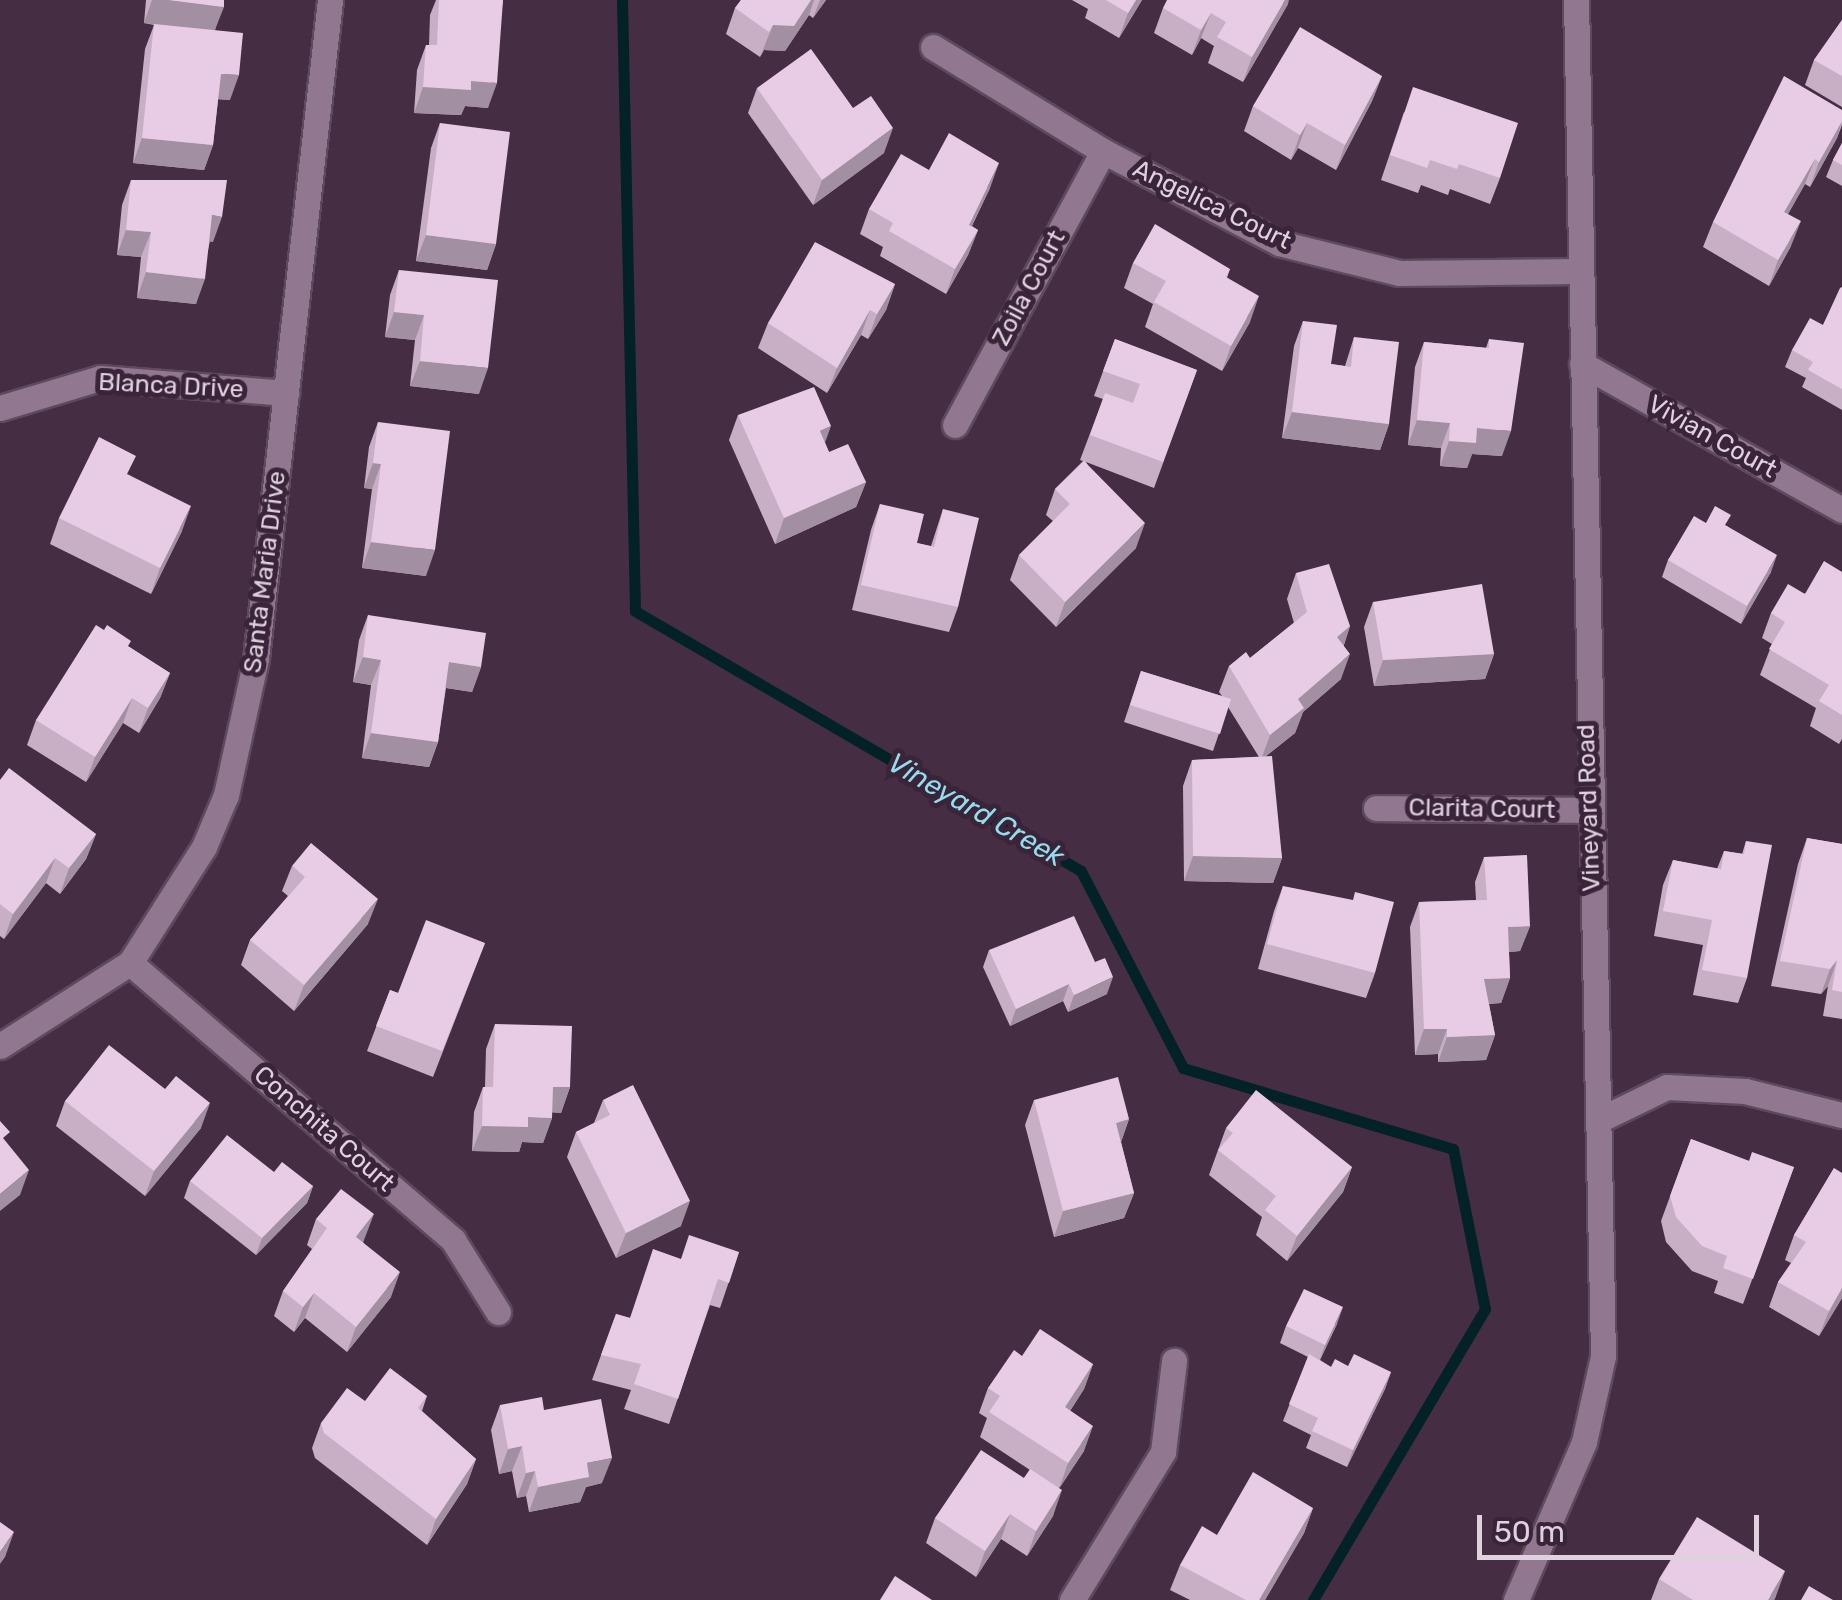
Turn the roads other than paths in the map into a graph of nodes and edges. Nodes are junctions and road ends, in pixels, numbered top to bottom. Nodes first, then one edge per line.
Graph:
1 (330, 0) edge
2 (1576, 0) edge
3 (933, 47) dead end
4 (1103, 151) junction
5 (1580, 271) junction
6 (1582, 364) junction
7 (286, 393) junction
8 (0, 408) edge
9 (955, 425) dead end
10 (1842, 510) edge
11 (1376, 808) dead end
12 (1588, 810) junction
13 (130, 964) junction
14 (0, 1046) edge
15 (1842, 1115) edge
16 (1601, 1119) junction
17 (498, 1312) dead end
18 (1174, 1361) dead end
19 (1072, 1600) edge
20 (1516, 1600) edge

1 - 7 street, Santa Maria Drive
2 - 5 street, Vineyard Road
3 - 4 street, Angelica Court
4 - 5 street, Angelica Court
4 - 9 street, Zoila Court
5 - 6 street, Vineyard Road
6 - 10 street, Vivian Court
6 - 12 street, Vineyard Road
7 - 8 street, Blanca Drive
7 - 13 street, Santa Maria Drive
11 - 12 street, Clarita Court
12 - 16 street, Vineyard Road
13 - 14 street, Santa Maria Drive
13 - 17 street, Conchita Court
15 - 16 street
16 - 20 street, Vineyard Road
18 - 19 street

